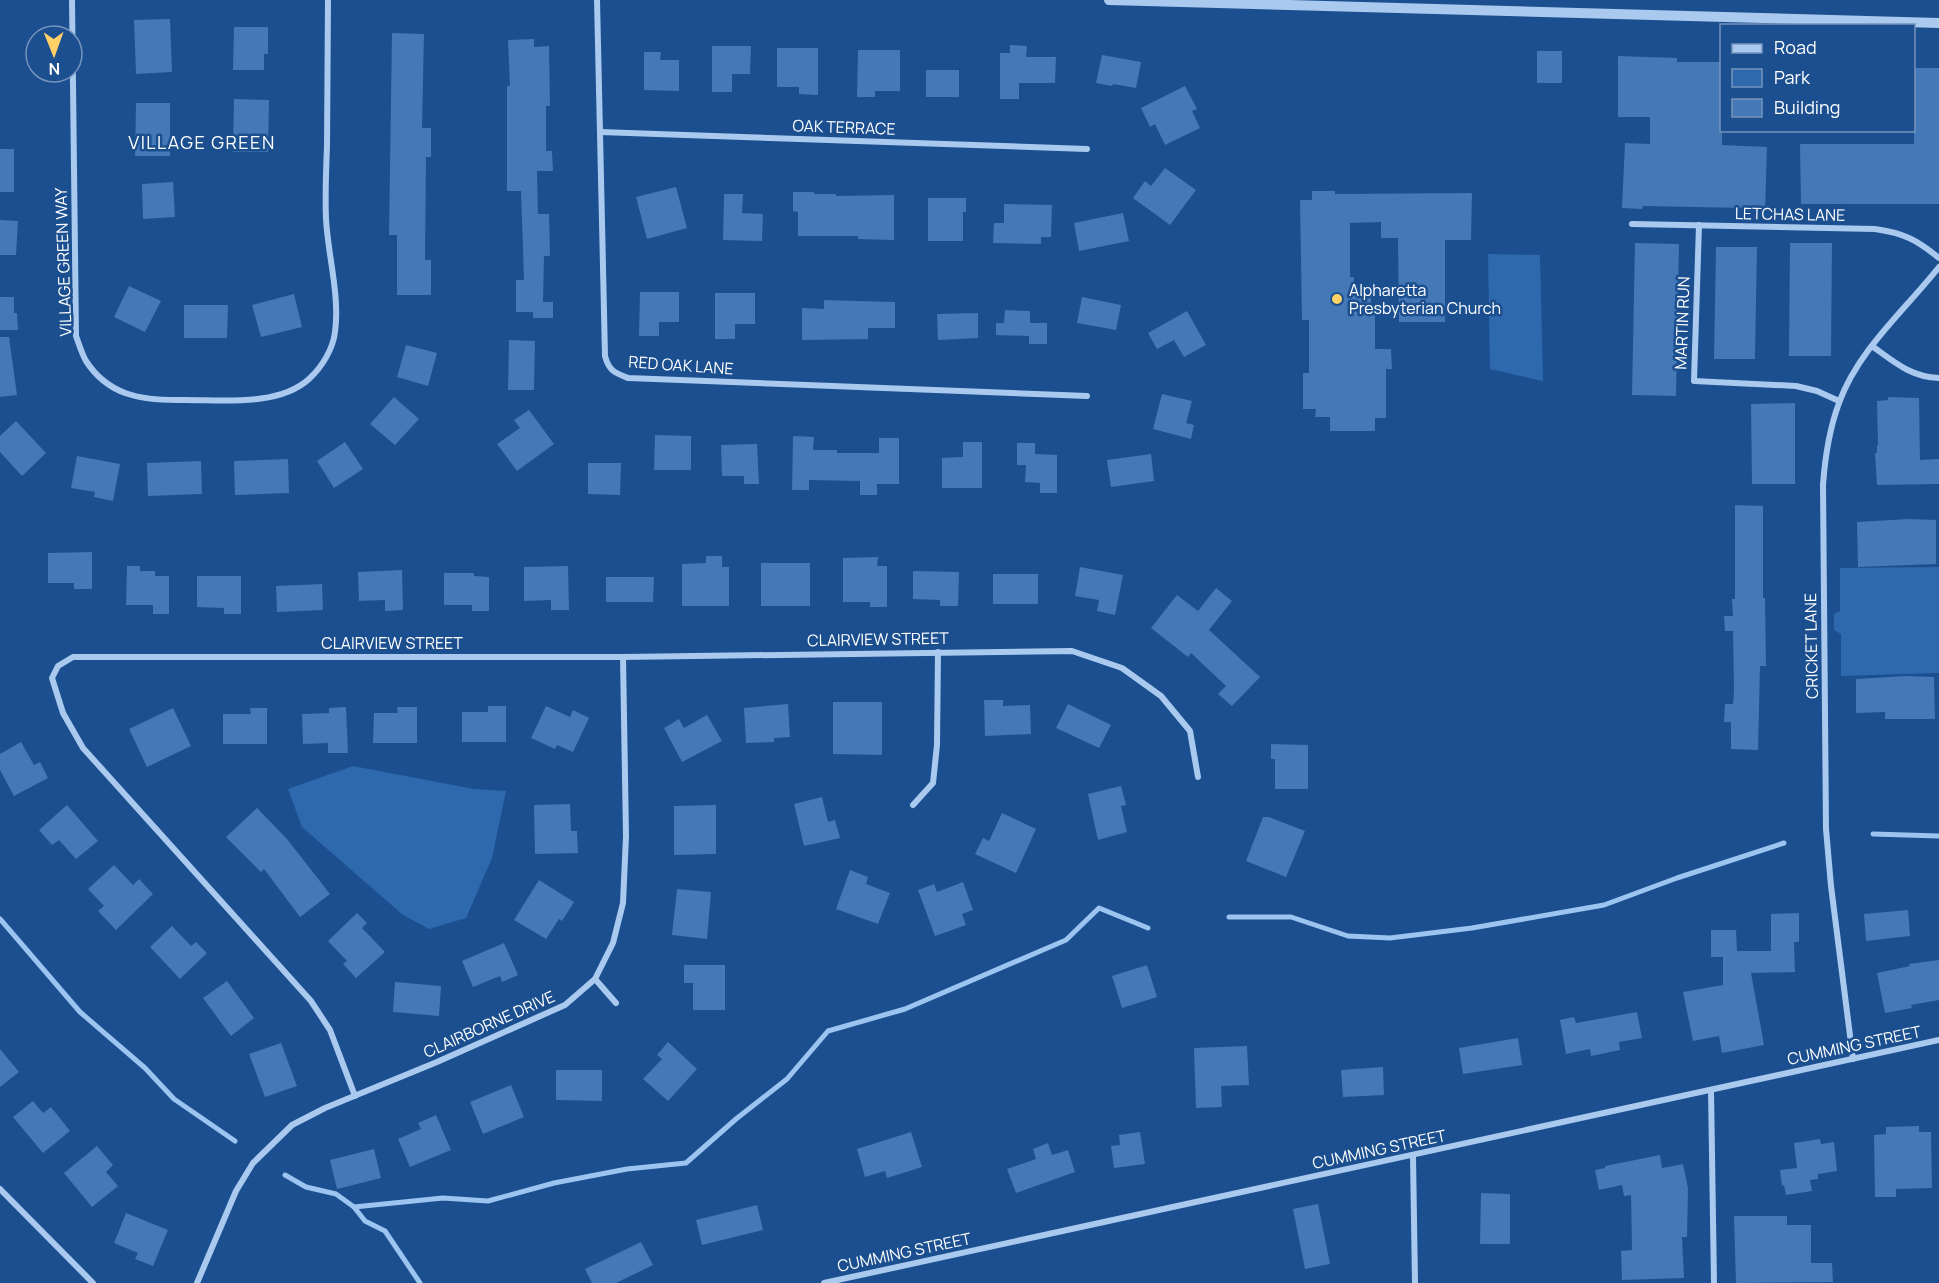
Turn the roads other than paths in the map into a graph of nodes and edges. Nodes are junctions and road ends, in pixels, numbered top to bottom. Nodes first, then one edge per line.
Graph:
1 (72, 0) edge
2 (328, 0) edge
3 (597, 0) edge
4 (1109, 0) edge
5 (1939, 22) edge
6 (600, 132) junction
7 (1087, 148) dead end
8 (1632, 224) dead end
9 (1699, 225) junction
10 (1939, 258) edge
11 (1939, 267) edge
12 (1872, 346) junction
13 (1939, 378) edge
14 (1087, 396) dead end
15 (1839, 401) junction
16 (938, 652) junction
17 (623, 657) junction
18 (1198, 777) dead end
19 (913, 806) dead end
20 (595, 979) junction
21 (616, 1003) dead end
22 (1939, 1040) edge
23 (1853, 1059) junction
24 (1711, 1090) junction
25 (356, 1096) junction
26 (1413, 1156) junction
27 (0, 1190) edge
28 (93, 1283) edge
29 (197, 1283) edge
30 (824, 1283) edge
31 (1415, 1283) edge
32 (1714, 1283) edge

1 - 2 street, VILLAGE GREEN WAY
3 - 6 street, RED OAK LANE
4 - 5 street
6 - 7 street, OAK TERRACE
6 - 14 street, RED OAK LANE
8 - 9 street, LETCHAS LANE
9 - 10 street, LETCHAS LANE
9 - 15 street, MARTIN RUN
11 - 12 street, CRICKET LANE
12 - 13 street
12 - 15 street, CRICKET LANE
15 - 23 street, CRICKET LANE
16 - 17 street, CLAIRVIEW STREET
16 - 18 street, CLAIRVIEW STREET
16 - 19 street
17 - 20 street, CLAIRBORNE DRIVE
17 - 25 street, CLAIRVIEW STREET
20 - 21 street
20 - 25 street, CLAIRBORNE DRIVE
22 - 23 street, CUMMING STREET
23 - 24 street, CUMMING STREET
24 - 26 street, CUMMING STREET
24 - 32 street
25 - 29 street, CLAIRBORNE DRIVE
26 - 30 street, CUMMING STREET
26 - 31 street
27 - 28 street

